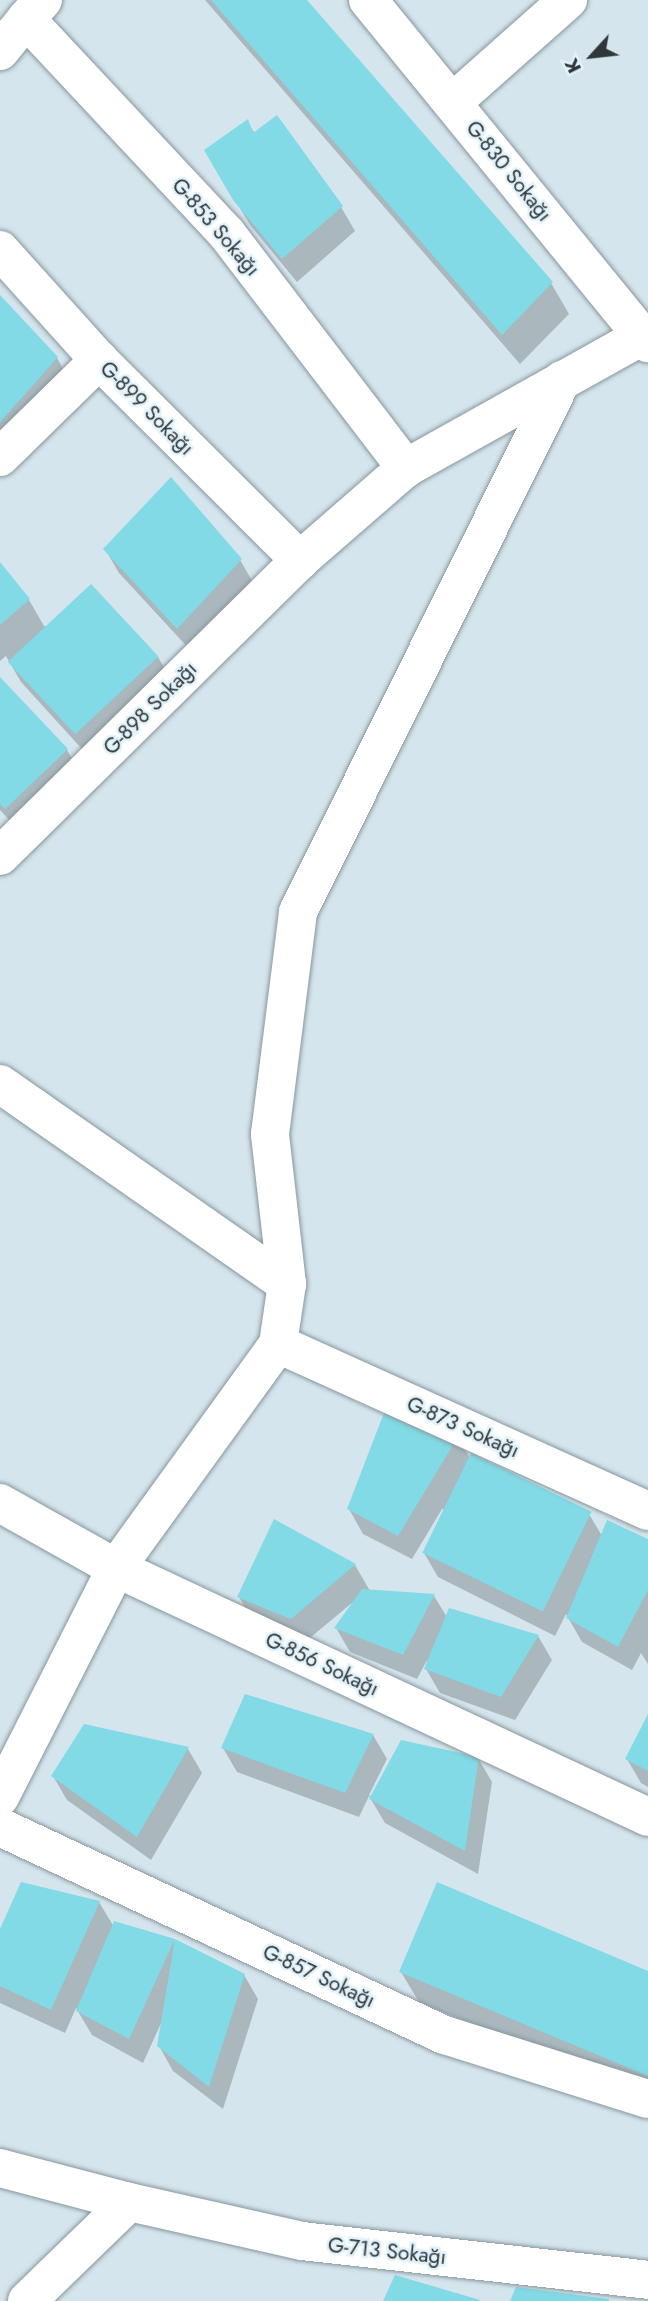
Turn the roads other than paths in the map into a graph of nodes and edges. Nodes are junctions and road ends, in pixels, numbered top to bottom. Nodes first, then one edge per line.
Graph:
1 (368, 0) edge
2 (568, 0) edge
3 (34, 10) edge
4 (0, 51) edge
5 (453, 103) junction
6 (0, 250) edge
7 (646, 336) edge
8 (99, 360) junction
9 (562, 380) junction
10 (0, 457) edge
11 (406, 468) junction
12 (300, 560) junction
13 (0, 856) edge
14 (0, 1084) edge
15 (287, 1284) junction
16 (278, 1343) junction
17 (0, 1503) edge
18 (648, 1511) edge
19 (116, 1568) junction
20 (0, 1797) edge
21 (648, 1817) edge
22 (0, 1827) edge
23 (648, 2099) edge
24 (0, 2168) edge
25 (129, 2202) junction
26 (648, 2280) edge
27 (27, 2301) edge

1 - 5 street, G-830 Sokağı
2 - 5 street
3 - 4 street
3 - 11 street, G-853 Sokağı
5 - 7 street, G-830 Sokağı
6 - 8 street, G-899 Sokağı
7 - 9 street, G-898 Sokağı
8 - 10 street
8 - 12 street, G-899 Sokağı
9 - 11 street, G-898 Sokağı
9 - 15 street
11 - 12 street, G-898 Sokağı
12 - 13 street, G-898 Sokağı
14 - 15 street
15 - 16 street
16 - 18 street, G-873 Sokağı
16 - 19 street
17 - 19 street, G-856 Sokağı
19 - 20 street
19 - 21 street, G-856 Sokağı
22 - 23 street, G-857 Sokağı
24 - 25 street, G-713 Sokağı
25 - 26 street, G-713 Sokağı
25 - 27 street

